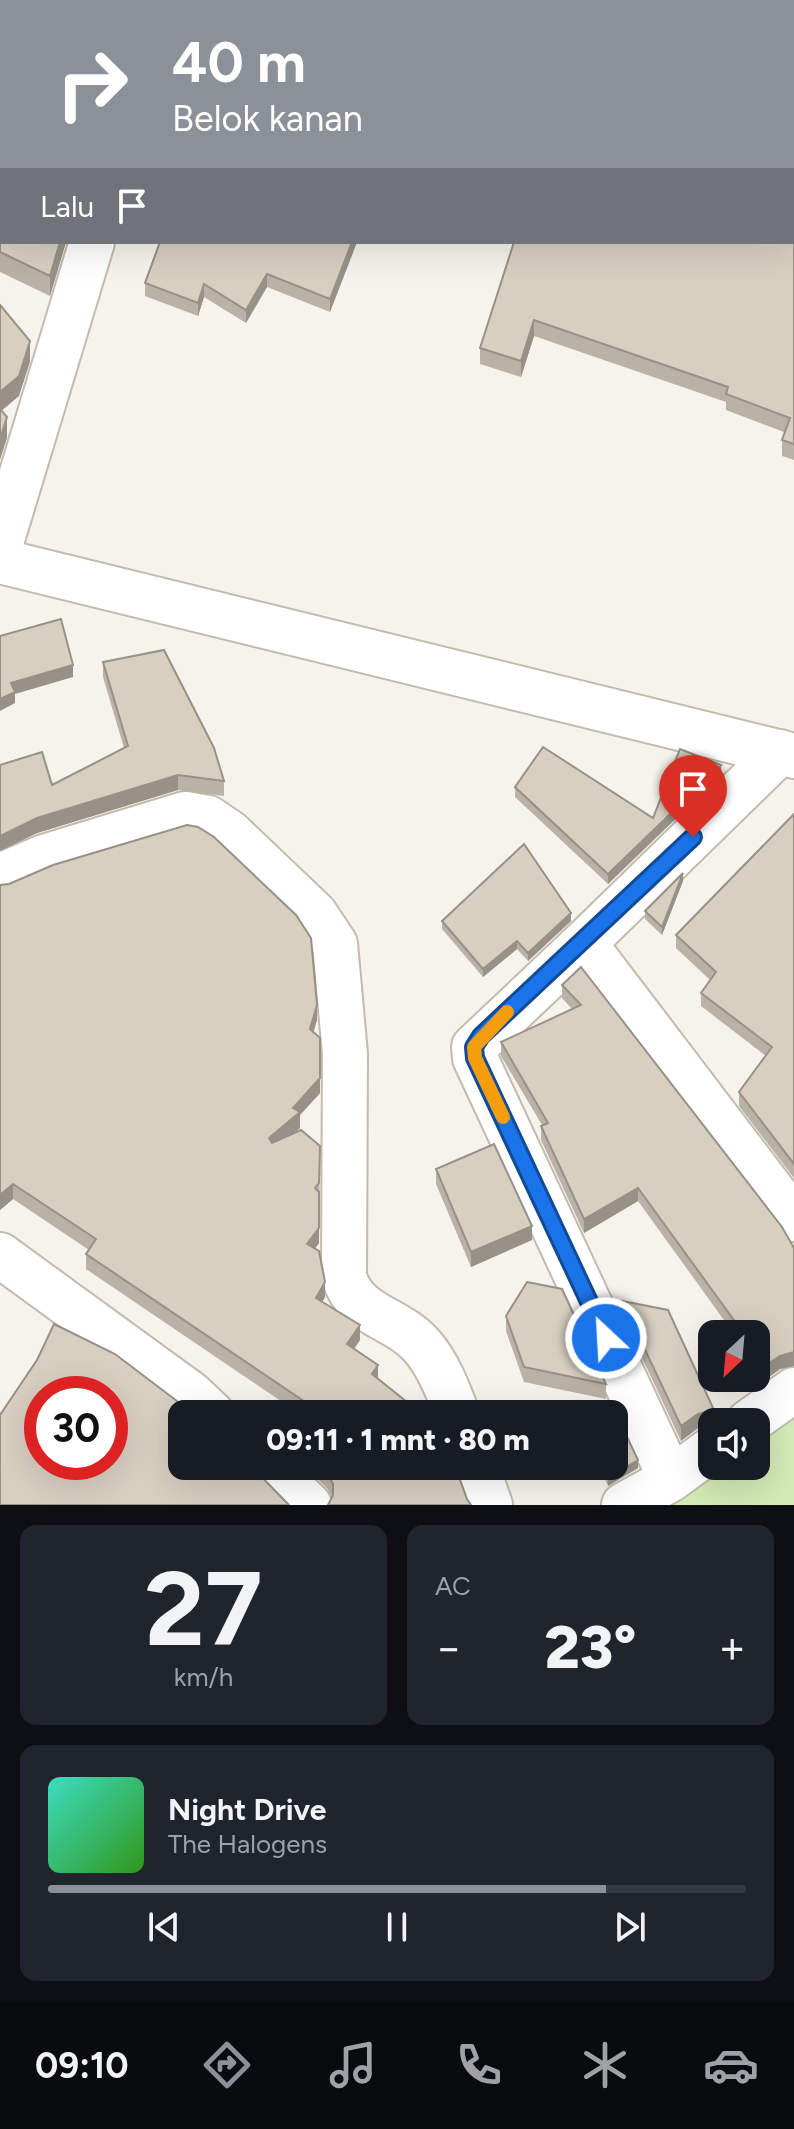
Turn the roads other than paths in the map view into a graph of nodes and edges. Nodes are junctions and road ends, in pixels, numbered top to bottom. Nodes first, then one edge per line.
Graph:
1 (91, 244) edge
2 (0, 546) edge
3 (0, 561) edge
4 (787, 754) edge
5 (0, 876) edge
6 (584, 943) junction
7 (794, 1219) edge
8 (0, 1255) edge
9 (794, 1390) edge
10 (197, 1400) edge
11 (450, 1400) edge
12 (769, 1408) edge
13 (698, 1459) edge
14 (671, 1479) junction
15 (283, 1480) edge
16 (481, 1480) edge
17 (309, 1505) edge
18 (490, 1505) edge
19 (624, 1505) edge

1 - 2 street
3 - 4 street
4 - 6 street
5 - 11 street
6 - 7 street
6 - 14 street
8 - 10 street
9 - 12 street
13 - 14 street
14 - 19 street
15 - 17 street
16 - 18 street

